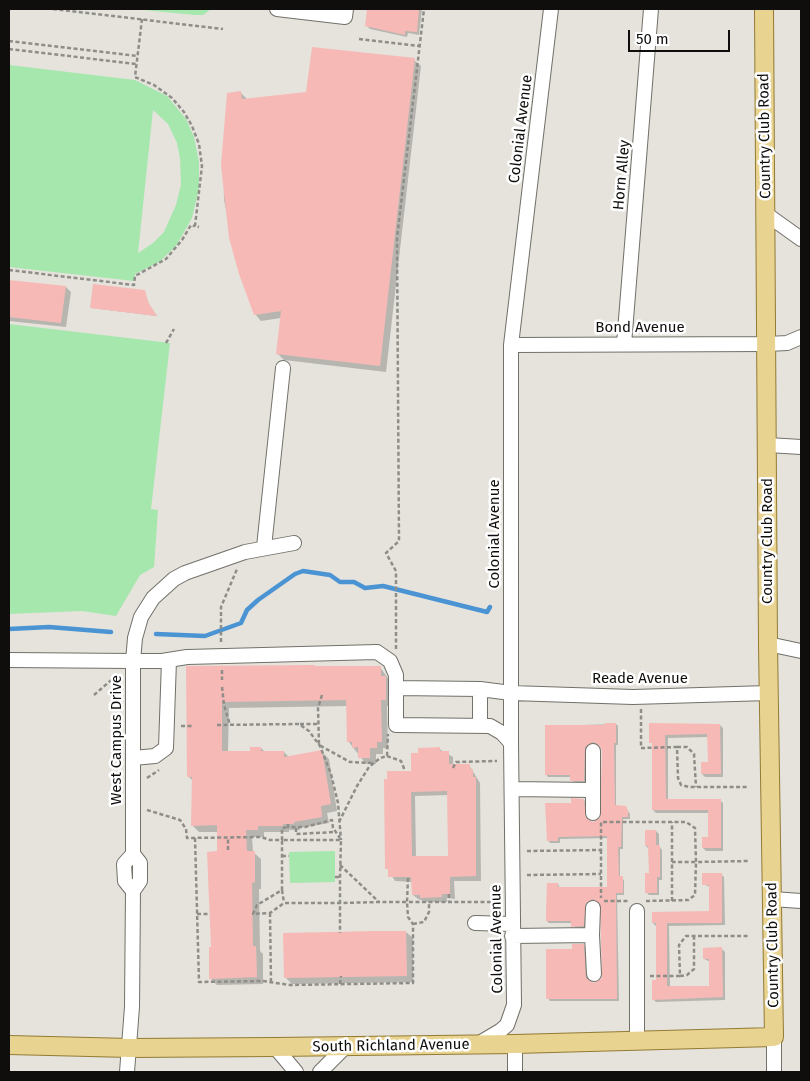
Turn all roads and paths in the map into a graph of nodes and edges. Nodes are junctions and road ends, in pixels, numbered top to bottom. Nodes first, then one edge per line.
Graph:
1 (54, 9) edge
2 (277, 9) edge
3 (346, 9) edge
4 (424, 9) edge
5 (551, 9) edge
6 (652, 9) edge
7 (764, 9) edge
8 (142, 19) junction
9 (223, 28) dead end
10 (359, 39) dead end
11 (9, 41) edge
12 (420, 46) junction
13 (9, 49) edge
14 (137, 56) junction
15 (136, 64) junction
16 (766, 214) junction
17 (194, 226) junction
18 (199, 227) dead end
19 (801, 239) edge
20 (9, 270) edge
21 (174, 329) dead end
22 (801, 337) edge
23 (166, 343) dead end
24 (624, 344) junction
25 (768, 344) junction
26 (512, 345) junction
27 (283, 368) dead end
28 (768, 445) junction
29 (801, 447) edge
30 (294, 543) dead end
31 (264, 547) junction
32 (239, 565) dead end
33 (768, 644) junction
34 (221, 651) junction
35 (801, 651) edge
36 (396, 653) dead end
37 (9, 660) edge
38 (169, 660) junction
39 (133, 661) junction
40 (119, 674) dead end
41 (222, 680) dead end
42 (222, 687) dead end
43 (397, 688) junction
44 (480, 690) junction
45 (512, 693) junction
46 (769, 693) junction
47 (94, 695) dead end
48 (322, 695) dead end
49 (641, 709) dead end
50 (299, 724) junction
51 (319, 724) junction
52 (217, 725) dead end
53 (230, 725) junction
54 (176, 726) dead end
55 (192, 726) dead end
56 (480, 726) junction
57 (388, 732) dead end
58 (511, 743) junction
59 (319, 745) junction
60 (678, 748) junction
61 (593, 751) dead end
62 (388, 756) junction
63 (133, 758) junction
64 (497, 762) dead end
65 (373, 763) junction
66 (162, 767) dead end
67 (452, 768) dead end
68 (405, 771) dead end
69 (145, 781) dead end
70 (696, 787) junction
71 (749, 787) dead end
72 (512, 789) junction
73 (592, 790) junction
74 (145, 804) dead end
75 (593, 813) dead end
76 (340, 822) junction
77 (672, 822) junction
78 (296, 827) junction
79 (336, 832) junction
80 (228, 837) junction
81 (195, 838) junction
82 (282, 840) junction
83 (340, 840) junction
84 (228, 850) dead end
85 (601, 850) junction
86 (527, 851) dead end
87 (282, 856) junction
88 (290, 856) dead end
89 (672, 862) junction
90 (696, 862) junction
91 (749, 862) dead end
92 (340, 865) junction
93 (601, 874) junction
94 (527, 875) dead end
95 (335, 877) dead end
96 (340, 877) junction
97 (408, 878) dead end
98 (282, 890) junction
99 (449, 894) dead end
100 (772, 899) junction
101 (672, 901) junction
102 (801, 901) edge
103 (379, 902) junction
104 (407, 902) junction
105 (429, 902) junction
106 (450, 902) junction
107 (498, 902) dead end
108 (284, 903) junction
109 (340, 903) junction
110 (639, 904) junction
111 (593, 908) dead end
112 (270, 913) junction
113 (197, 914) junction
114 (210, 914) dead end
115 (475, 923) dead end
116 (414, 924) junction
117 (512, 930) junction
118 (340, 933) dead end
119 (592, 935) junction
120 (694, 936) junction
121 (750, 936) dead end
122 (594, 974) dead end
123 (340, 976) dead end
124 (643, 976) dead end
125 (680, 976) junction
126 (271, 982) junction
127 (340, 984) junction
128 (774, 1037) junction
129 (637, 1041) junction
130 (478, 1044) junction
131 (515, 1044) junction
132 (9, 1045) edge
133 (346, 1046) junction
134 (274, 1047) junction
135 (130, 1048) junction
136 (127, 1072) edge
137 (296, 1072) edge
138 (320, 1072) edge
139 (515, 1072) edge
140 (774, 1072) edge

1 - 8 path
2 - 3 street
4 - 12 path
5 - 26 street, Colonial Avenue
6 - 24 street, Horn Alley
7 - 16 main road, Country Club Road
8 - 9 path
8 - 14 path
10 - 12 path
11 - 14 path
12 - 36 path
13 - 15 path
14 - 15 path
15 - 17 path
16 - 19 street
16 - 25 main road, Country Club Road
17 - 18 path
17 - 20 path
21 - 23 path
22 - 25 street, Bond Avenue
24 - 25 street, Bond Avenue
24 - 26 street, Bond Avenue
25 - 28 main road, Country Club Road
26 - 45 street, Colonial Avenue
27 - 31 street
28 - 29 street
28 - 33 main road, Country Club Road
30 - 31 street
31 - 39 street
32 - 34 path
33 - 35 street
33 - 46 main road, Country Club Road
34 - 38 street
34 - 41 path
34 - 43 street
37 - 39 street, West Campus Drive
38 - 39 street
38 - 63 street
39 - 63 street, West Campus Drive
40 - 47 path
42 - 53 path
43 - 44 street, Reade Avenue
43 - 56 street
44 - 45 street, Reade Avenue
44 - 56 street
45 - 46 street, Reade Avenue
45 - 58 street, Colonial Avenue
46 - 100 main road, Country Club Road
48 - 51 path
49 - 60 path
50 - 51 path
50 - 53 path
50 - 59 path
51 - 59 path
52 - 53 path
54 - 55 path
56 - 58 street
57 - 62 path
58 - 72 street, Colonial Avenue
59 - 65 path
59 - 76 path
60 - 70 path
60 - 70 path
61 - 73 street
62 - 65 path
62 - 68 path
63 - 135 street, West Campus Drive
64 - 67 path
65 - 76 path
66 - 69 path
70 - 71 path
72 - 73 street
72 - 117 street, Colonial Avenue
73 - 75 street
74 - 81 path
76 - 83 path
77 - 85 path
77 - 89 path
77 - 90 path
78 - 79 path
78 - 79 path
78 - 82 path
79 - 83 path
80 - 81 path
80 - 82 path
80 - 84 path
81 - 113 path
82 - 83 path
82 - 87 path
83 - 92 path
85 - 86 path
85 - 93 path
87 - 88 path
87 - 98 path
89 - 90 path
89 - 101 path
90 - 91 path
90 - 101 path
92 - 96 path
92 - 103 path
93 - 94 path
93 - 110 path
95 - 96 path
96 - 109 path
97 - 104 path
98 - 108 path
98 - 112 path
99 - 106 path
100 - 102 street
100 - 128 main road, Country Club Road
101 - 110 path
103 - 104 path
103 - 109 path
104 - 105 path
104 - 116 path
105 - 106 path
105 - 116 path
106 - 107 path
108 - 109 path
108 - 112 path
109 - 118 path
110 - 129 street
111 - 119 street
112 - 126 path
113 - 114 path
113 - 126 path
115 - 117 street
116 - 127 path
117 - 119 street
117 - 130 street, Colonial Avenue
119 - 122 street
120 - 121 path
120 - 125 path
120 - 125 path
123 - 127 path
124 - 125 path
126 - 127 path
128 - 129 main road, South Richland Avenue
128 - 140 street, Country Club Road
129 - 131 main road, South Richland Avenue
130 - 131 main road, South Richland Avenue
130 - 133 main road, South Richland Avenue
131 - 139 street
132 - 135 main road, South Richland Avenue
133 - 134 main road, South Richland Avenue
133 - 138 street
134 - 135 main road, South Richland Avenue
134 - 137 street
135 - 136 street, West Campus Drive

